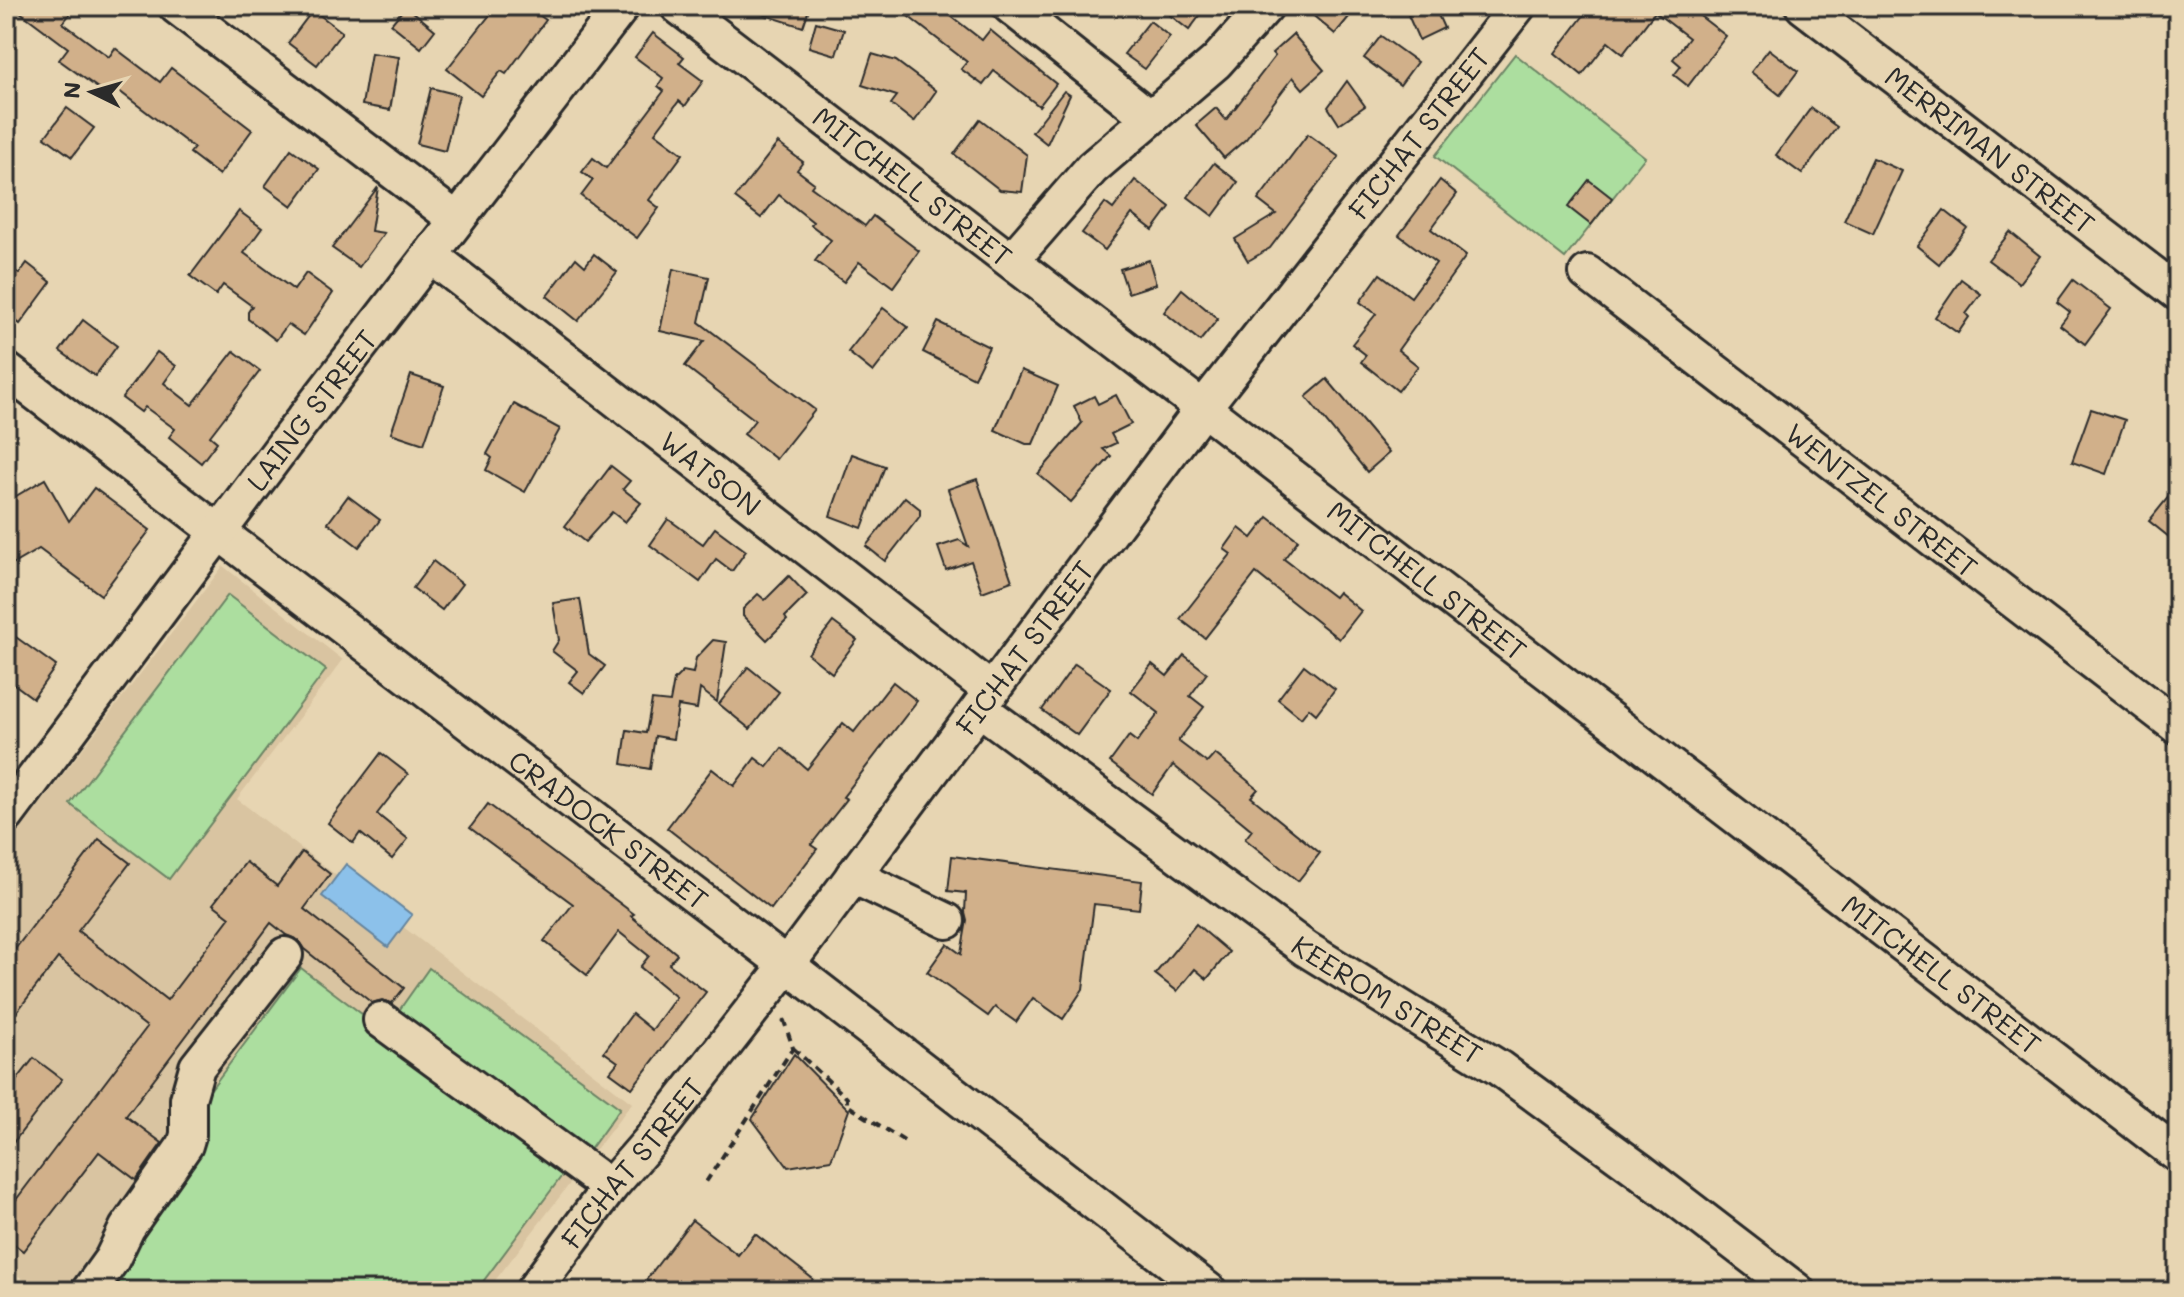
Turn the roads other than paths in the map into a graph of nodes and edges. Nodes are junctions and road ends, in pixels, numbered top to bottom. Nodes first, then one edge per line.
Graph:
1 (176, 6) edge
2 (622, 6) edge
3 (678, 6) edge
4 (1010, 6) edge
5 (1266, 6) edge
6 (1518, 6) edge
7 (1803, 6) edge
8 (1149, 117) junction
9 (457, 220) junction
10 (431, 256) junction
11 (1012, 260) junction
12 (1587, 273) dead end
13 (2178, 293) edge
14 (6, 370) edge
15 (1203, 408) junction
16 (219, 534) junction
17 (986, 699) junction
18 (2178, 727) edge
19 (6, 816) edge
20 (853, 876) junction
21 (947, 921) dead end
22 (285, 955) dead end
23 (787, 965) junction
24 (381, 1020) dead end
25 (2178, 1155) edge
26 (610, 1187) junction
27 (89, 1291) edge
28 (533, 1291) edge
29 (1209, 1291) edge
30 (1797, 1291) edge

1 - 9 street
2 - 9 street, LAING STREET
3 - 11 street, MITCHELL STREET
4 - 8 street
5 - 8 street
6 - 15 street, FICHAT STREET
7 - 13 street, MERRIMAN STREET
8 - 11 street
9 - 10 street, LAING STREET
10 - 16 street, LAING STREET
10 - 17 street, WATSON
11 - 15 street, MITCHELL STREET
12 - 18 street, WENTZEL STREET
14 - 16 street, CRADOCK STREET
15 - 17 street, FICHAT STREET
15 - 25 street, MITCHELL STREET
16 - 19 street, LAING STREET
16 - 23 street, CRADOCK STREET
17 - 20 street, FICHAT STREET
17 - 30 street, KEEROM STREET
20 - 21 street
20 - 23 street, FICHAT STREET
22 - 27 street
23 - 26 street, FICHAT STREET
23 - 29 street, CRADOCK STREET
24 - 26 street
26 - 28 street, FICHAT STREET

